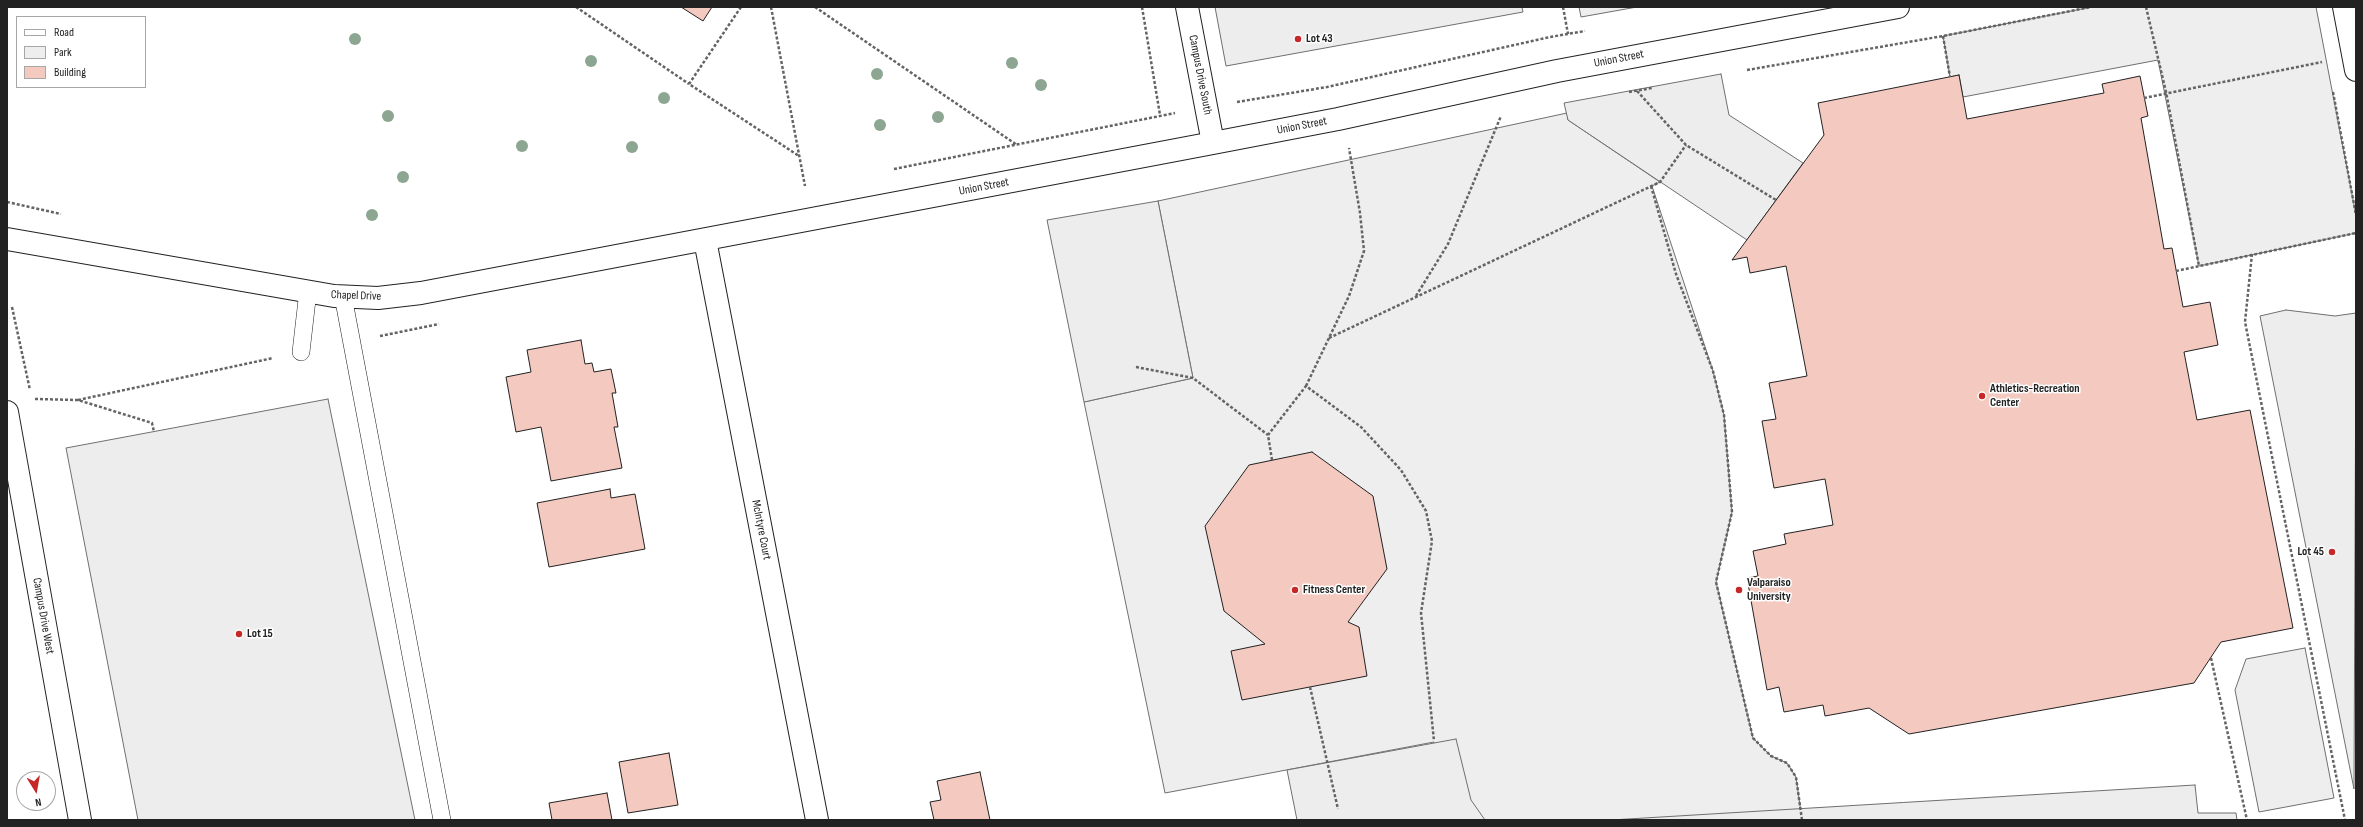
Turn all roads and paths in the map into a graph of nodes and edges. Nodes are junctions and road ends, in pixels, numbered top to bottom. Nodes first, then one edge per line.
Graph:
1 (741, 7) edge
2 (771, 7) edge
3 (815, 7) edge
4 (1142, 7) edge
5 (1187, 7) edge
6 (1563, 7) edge
7 (1898, 7) edge
8 (2091, 7) edge
9 (2146, 7) edge
10 (2344, 7) edge
11 (578, 8) edge
12 (1568, 34) dead end
13 (1943, 36) junction
14 (2328, 61) dead end
15 (1744, 70) dead end
16 (2356, 70) edge
17 (1950, 77) dead end
18 (689, 84) junction
19 (2332, 84) dead end
20 (1660, 86) dead end
21 (1327, 87) dead end
22 (1637, 91) junction
23 (2166, 92) junction
24 (1622, 93) dead end
25 (2144, 98) dead end
26 (1501, 115) dead end
27 (1338, 119) junction
28 (1213, 143) junction
29 (1017, 145) junction
30 (1686, 145) junction
31 (799, 156) junction
32 (888, 170) dead end
33 (813, 185) dead end
34 (805, 186) junction
35 (1651, 186) junction
36 (797, 188) dead end
37 (1776, 200) dead end
38 (7, 202) edge
39 (2356, 215) edge
40 (68, 216) dead end
41 (2356, 233) edge
42 (7, 239) edge
43 (705, 240) junction
44 (2252, 254) junction
45 (2199, 266) junction
46 (2176, 271) dead end
47 (308, 291) junction
48 (343, 296) junction
49 (1416, 297) junction
50 (12, 307) dead end
51 (1329, 338) junction
52 (301, 352) dead end
53 (1136, 367) dead end
54 (1306, 386) junction
55 (30, 392) dead end
56 (32, 399) dead end
57 (7, 412) edge
58 (154, 432) dead end
59 (1268, 435) junction
60 (1272, 460) dead end
61 (2210, 658) dead end
62 (1310, 687) dead end
63 (1434, 741) dead end
64 (1338, 809) dead end
65 (80, 820) edge
66 (442, 820) edge
67 (817, 820) edge
68 (1802, 820) edge
69 (2247, 820) edge
70 (2345, 820) edge

1 - 18 path
2 - 31 path
3 - 29 path
4 - 29 path
5 - 28 street, Campus Drive South
6 - 12 path
7 - 27 street, Union Street
8 - 13 path
9 - 23 path
10 - 16 street
11 - 18 path
13 - 15 path
13 - 17 path
14 - 23 path
18 - 31 path
19 - 39 path
20 - 22 path
21 - 27 path
22 - 24 path
22 - 30 path
23 - 25 path
23 - 45 path
26 - 49 path
27 - 28 street, Union Street
27 - 51 path
28 - 43 street, Union Street
29 - 32 path
30 - 35 path
30 - 37 path
31 - 34 path
33 - 34 path
34 - 36 path
35 - 49 path
35 - 68 path
38 - 40 path
41 - 44 path
42 - 47 street, Chapel Drive
43 - 48 street, Chapel Drive
43 - 67 street, McIntyre Court
44 - 45 path
44 - 70 path
45 - 46 path
47 - 48 street, Chapel Drive
47 - 52 lane
48 - 66 lane
49 - 51 path
50 - 55 path
51 - 54 path
53 - 59 path
54 - 59 path
54 - 63 path
56 - 58 path
57 - 65 street, Campus Drive West
59 - 60 path
61 - 69 path
62 - 64 path

